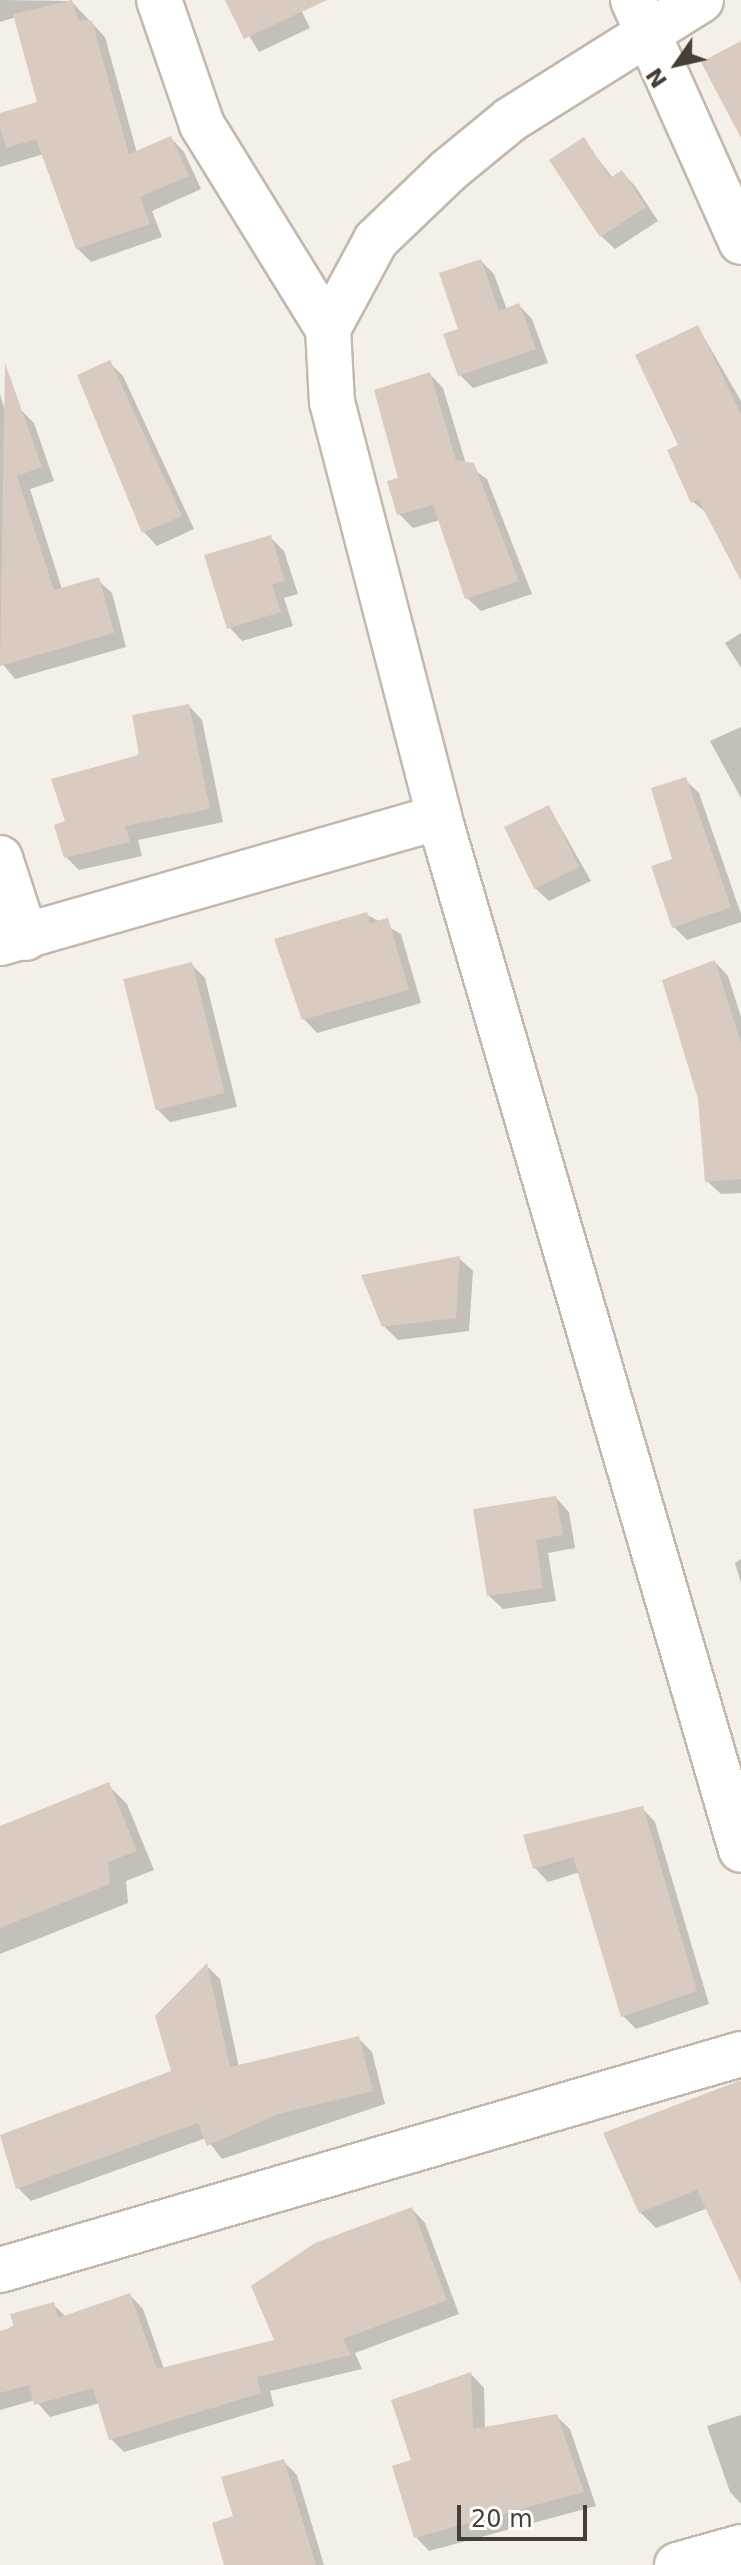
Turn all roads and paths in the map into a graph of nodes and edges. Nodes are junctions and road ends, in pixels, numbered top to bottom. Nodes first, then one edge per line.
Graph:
1 (159, 0) edge
2 (701, 0) edge
3 (640, 15) edge
4 (741, 242) edge
5 (328, 329) junction
6 (439, 817) junction
7 (0, 858) edge
8 (13, 940) edge
9 (741, 1850) edge
10 (741, 2054) edge
11 (0, 2270) edge
12 (741, 2547) edge
13 (677, 2565) edge

1 - 5 street
2 - 3 street
3 - 4 street
3 - 5 street
5 - 6 street
6 - 8 street
6 - 9 street
7 - 8 street
10 - 11 street
12 - 13 street

